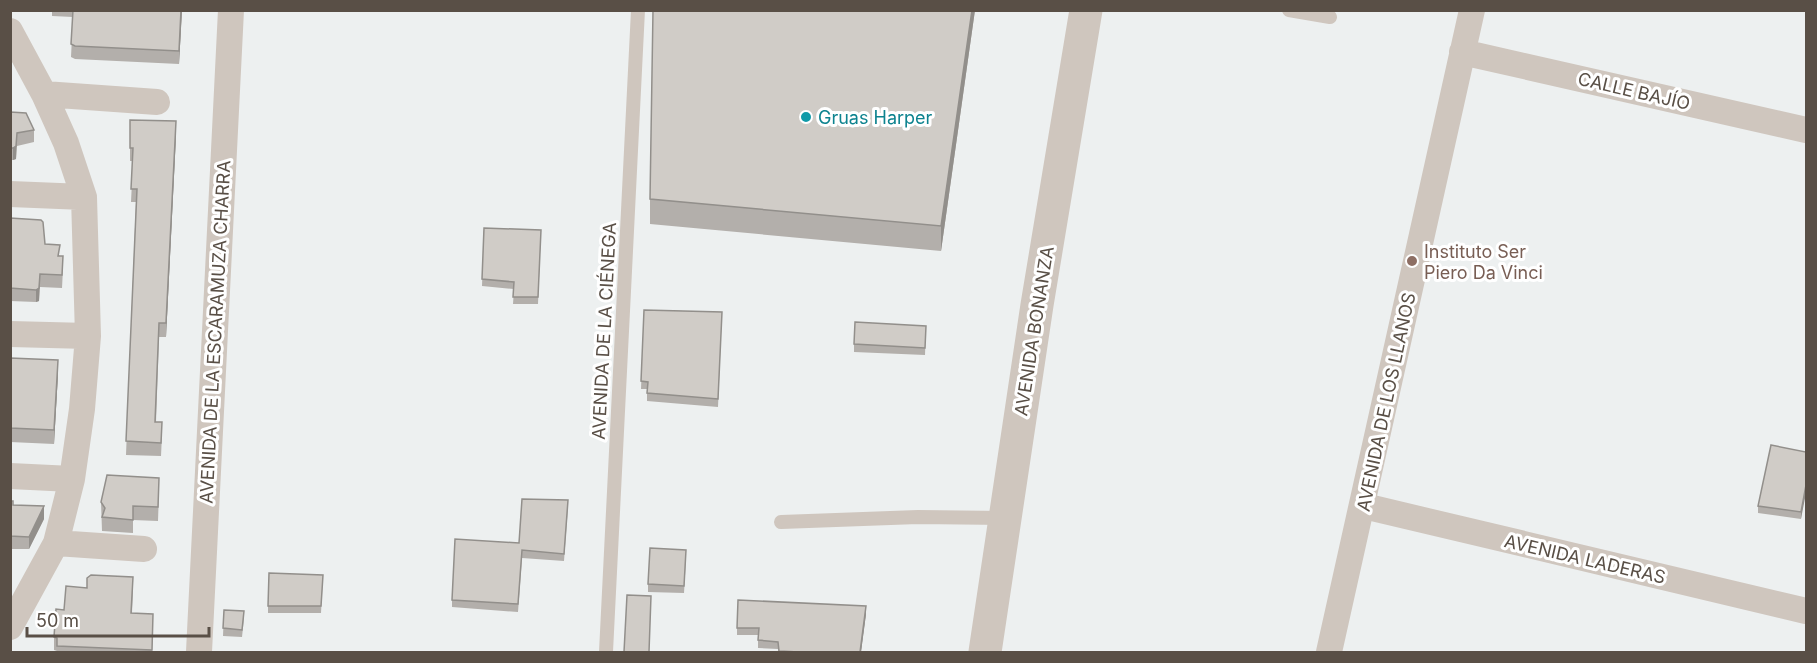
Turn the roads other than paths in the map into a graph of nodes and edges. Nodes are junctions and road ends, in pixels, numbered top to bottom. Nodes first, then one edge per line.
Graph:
1 (231, 10) edge
2 (638, 10) edge
3 (1086, 10) edge
4 (1289, 10) edge
5 (1472, 10) edge
6 (1330, 17) dead end
7 (14, 46) edge
8 (1462, 52) junction
9 (44, 94) junction
10 (157, 102) dead end
11 (1806, 130) edge
12 (10, 194) edge
13 (84, 197) junction
14 (10, 334) edge
15 (88, 336) junction
16 (10, 476) edge
17 (72, 479) junction
18 (1364, 506) junction
19 (1005, 518) junction
20 (781, 522) dead end
21 (56, 543) junction
22 (144, 549) dead end
23 (1806, 611) edge
24 (12, 623) edge
25 (199, 652) edge
26 (606, 652) edge
27 (985, 652) edge
28 (1329, 652) edge

1 - 25 street, AVENIDA DE LA ESCARAMUZA CHARRA
2 - 26 lane, AVENIDA DE LA CIÉNEGA
3 - 19 street, AVENIDA BONANZA
4 - 6 lane
5 - 8 street, AVENIDA DE LOS LLANOS
7 - 9 street
8 - 11 street, CALLE BAJÍO
8 - 18 street, AVENIDA DE LOS LLANOS
9 - 10 street
9 - 13 street
12 - 13 street
13 - 15 street
14 - 15 street
15 - 17 street
16 - 17 street
17 - 21 street
18 - 23 street, AVENIDA LADERAS
18 - 28 street, AVENIDA DE LOS LLANOS
19 - 20 lane
19 - 27 street, AVENIDA BONANZA
21 - 22 street
21 - 24 street

